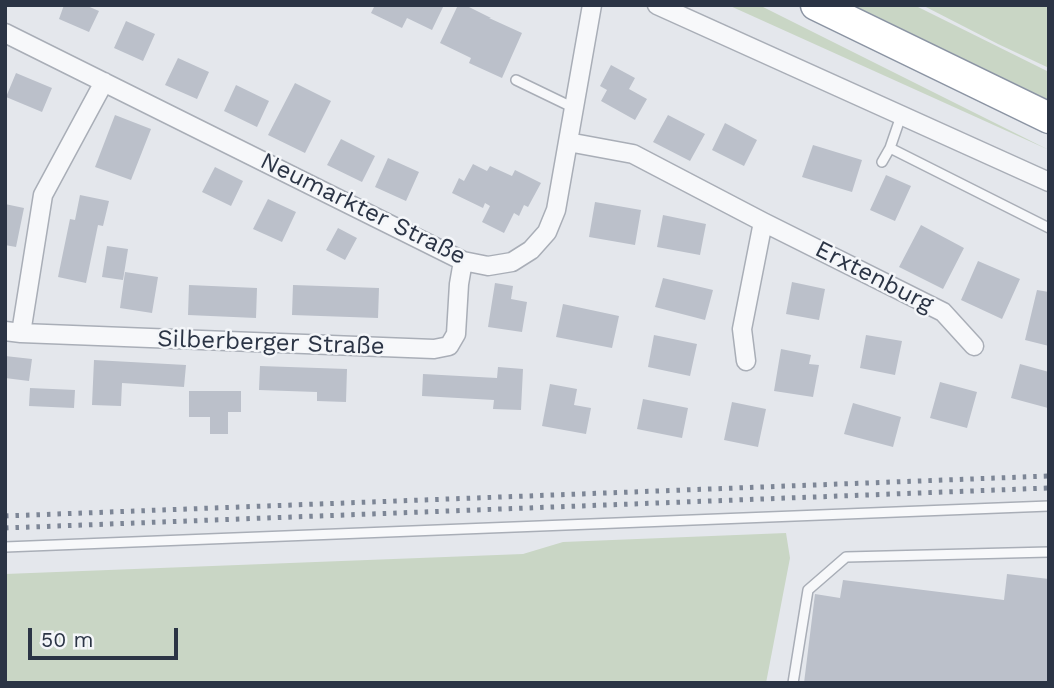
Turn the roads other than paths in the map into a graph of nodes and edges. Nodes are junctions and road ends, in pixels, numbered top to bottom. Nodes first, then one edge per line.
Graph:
1 (592, 5) edge
2 (657, 5) edge
3 (816, 5) edge
4 (5, 33) edge
5 (516, 80) dead end
6 (104, 82) junction
7 (574, 108) junction
8 (901, 116) junction
9 (1049, 118) edge
10 (568, 142) junction
11 (890, 148) junction
12 (882, 162) dead end
13 (1049, 183) edge
14 (763, 222) junction
15 (1049, 228) edge
16 (463, 261) junction
17 (13, 332) edge
18 (974, 346) dead end
19 (746, 361) dead end
20 (1049, 506) edge
21 (5, 547) edge
22 (1049, 552) edge
23 (793, 683) edge

1 - 7 street, Neumarkter Straße
2 - 8 street
3 - 9 highway
4 - 6 street, Neumarkter Straße
5 - 7 lane
6 - 16 street, Neumarkter Straße
6 - 17 street
7 - 10 street, Neumarkter Straße
8 - 11 lane
8 - 13 street
10 - 14 street, Erxtenburg
10 - 16 street, Neumarkter Straße
11 - 12 lane
11 - 15 lane
14 - 18 street, Erxtenburg
14 - 19 street
16 - 17 street, Silberberger Straße
20 - 21 lane
22 - 23 lane

